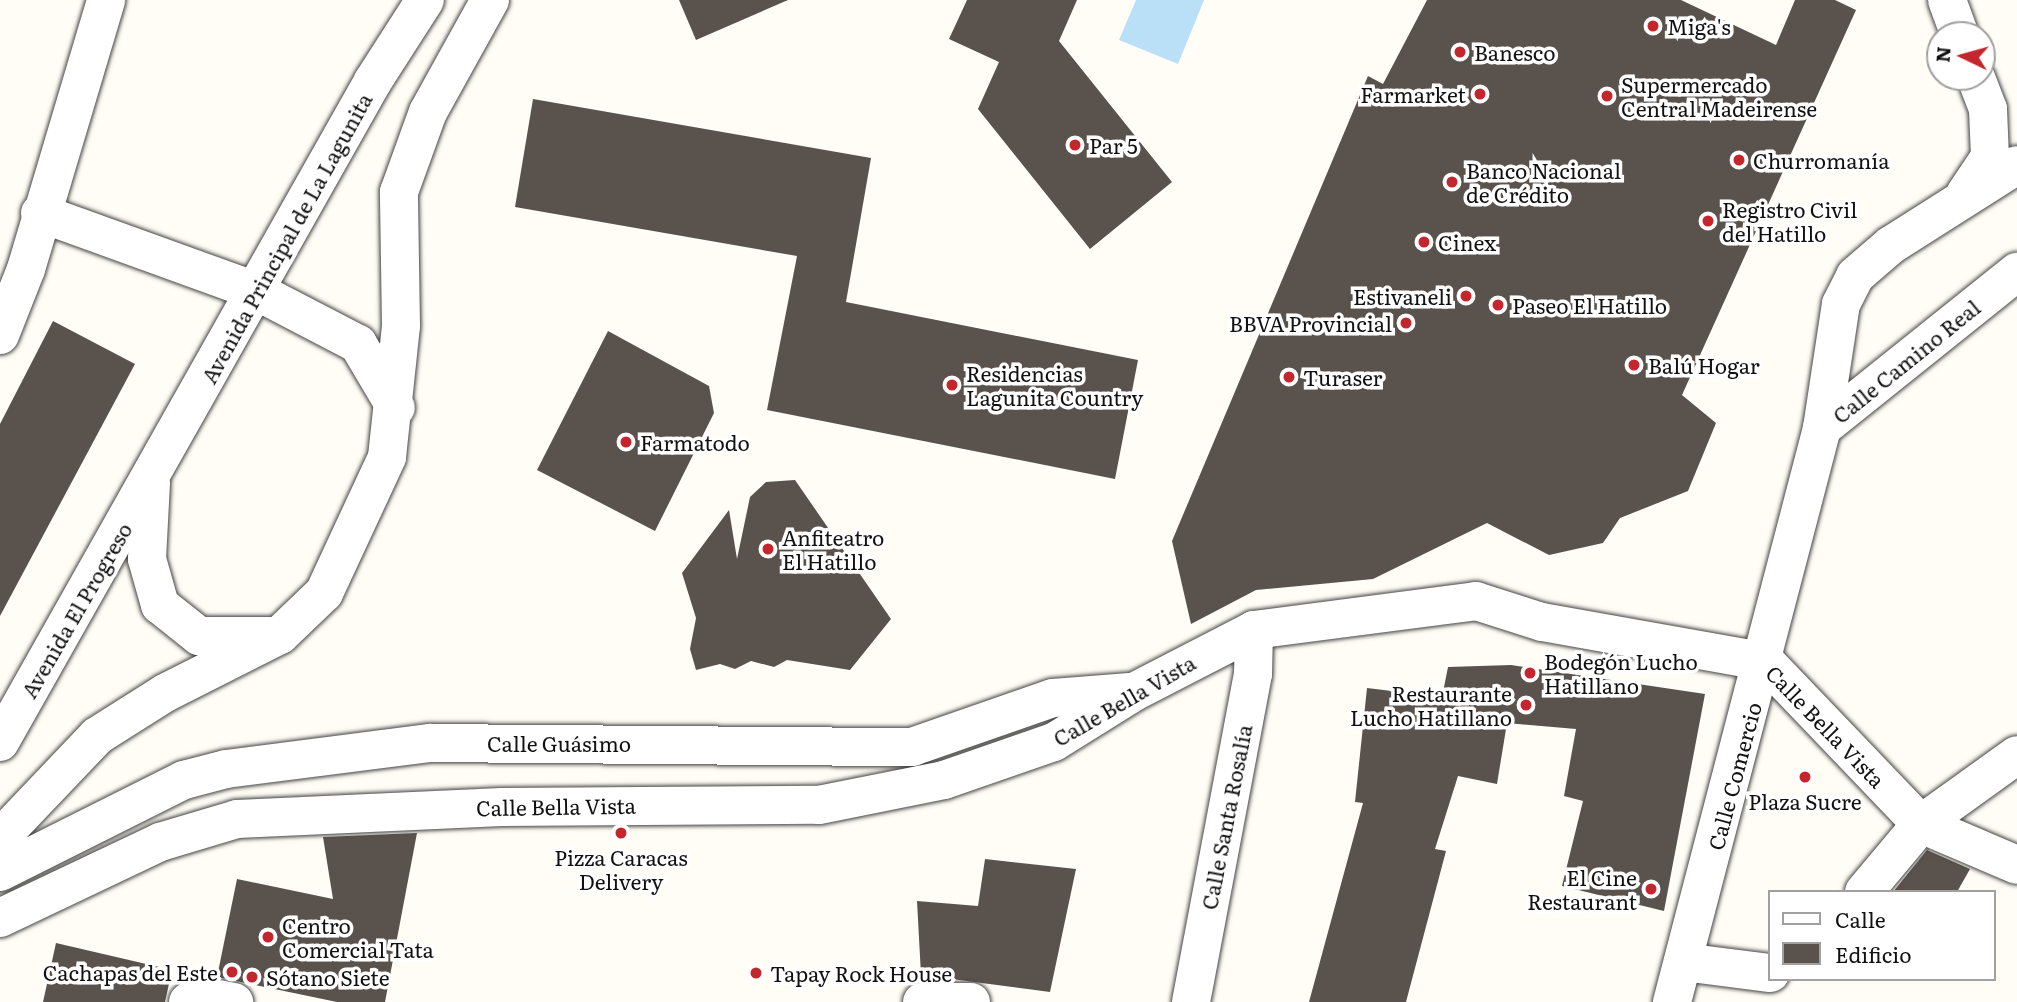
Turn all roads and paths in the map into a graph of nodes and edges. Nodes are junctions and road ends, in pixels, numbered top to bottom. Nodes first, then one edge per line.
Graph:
1 (106, 0) edge
2 (425, 0) edge
3 (490, 0) edge
4 (1948, 0) edge
5 (1956, 21) edge
6 (1981, 91) edge
7 (2017, 165) edge
8 (1961, 198) junction
9 (40, 213) junction
10 (2017, 272) edge
11 (258, 292) junction
12 (0, 335) edge
13 (396, 408) junction
14 (1822, 428) junction
15 (151, 478) junction
16 (1254, 630) junction
17 (279, 635) junction
18 (1766, 662) junction
19 (1134, 692) junction
20 (0, 742) edge
21 (2017, 755) edge
22 (1921, 824) junction
23 (0, 838) edge
24 (2017, 865) edge
25 (0, 872) edge
26 (1866, 890) edge
27 (0, 918) edge
28 (1683, 962) junction
29 (1769, 973) edge
30 (193, 999) edge
31 (234, 1002) edge
32 (922, 1002) edge
33 (971, 1002) edge
34 (1191, 1002) edge
35 (1672, 1002) edge

1 - 9 street
2 - 11 street, Avenida Principal de La Lagunita
3 - 13 street
4 - 5 street
6 - 8 street, Calle Camino Real
7 - 8 street, Calle Camino Real
8 - 14 street, Calle Camino Real
9 - 11 street
9 - 12 street
10 - 14 street, Calle Camino Real
11 - 13 street
11 - 15 street, Avenida Principal de La Lagunita
13 - 17 street
14 - 18 street, Calle Comercio
15 - 17 street
15 - 20 street, Avenida El Progreso
16 - 18 street, Calle Bella Vista
16 - 19 street, Calle Bella Vista
16 - 34 street, Calle Santa Rosalía
17 - 23 street
18 - 22 street, Calle Bella Vista
18 - 28 street, Calle Comercio
19 - 25 street, Calle Guásimo
19 - 27 street, Calle Bella Vista
21 - 22 street
22 - 24 street, Calle Bella Vista
22 - 26 street
28 - 29 street
28 - 35 street, Calle Comercio
30 - 31 street
32 - 33 street

